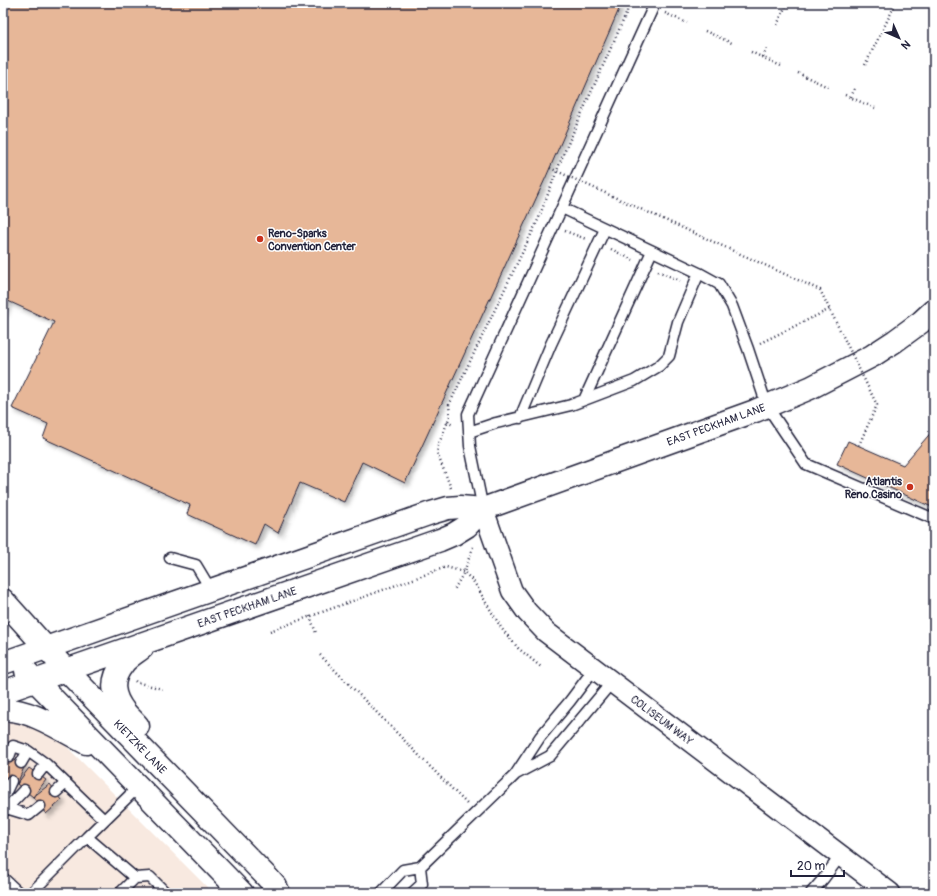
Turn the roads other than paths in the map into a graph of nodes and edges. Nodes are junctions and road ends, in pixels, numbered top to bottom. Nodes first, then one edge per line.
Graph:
1 (655, 3) edge
2 (562, 208) junction
3 (605, 229) junction
4 (652, 251) junction
5 (698, 273) junction
6 (934, 310) edge
7 (584, 400) junction
8 (767, 406) junction
9 (520, 418) junction
10 (469, 432) junction
11 (483, 509) junction
12 (934, 519) edge
13 (170, 558) dead end
14 (210, 590) junction
15 (3, 600) edge
16 (154, 640) junction
17 (46, 648) junction
18 (7, 656) edge
19 (594, 668) junction
20 (66, 670) junction
21 (35, 681) junction
22 (612, 682) junction
23 (3, 692) edge
24 (3, 710) edge
25 (28, 751) junction
26 (106, 754) junction
27 (9, 757) dead end
28 (21, 763) dead end
29 (46, 764) junction
30 (38, 774) dead end
31 (515, 775) junction
32 (11, 781) dead end
33 (66, 782) junction
34 (138, 787) junction
35 (24, 790) dead end
36 (56, 792) dead end
37 (3, 798) edge
38 (194, 802) junction
39 (40, 806) dead end
40 (4, 809) edge
41 (104, 820) junction
42 (87, 837) junction
43 (841, 855) junction
44 (420, 867) junction
45 (3, 878) edge
46 (135, 878) junction
47 (18, 893) edge
48 (31, 893) edge
49 (120, 893) edge
50 (166, 893) edge
51 (242, 893) edge
52 (279, 893) edge
53 (381, 893) edge
54 (412, 893) edge
55 (811, 893) edge
56 (890, 893) edge

1 - 2 lane
2 - 3 lane
2 - 10 lane
3 - 4 lane
3 - 9 lane
4 - 5 lane
4 - 7 lane
5 - 7 lane
5 - 8 lane
6 - 8 street, EAST PECKHAM LANE
7 - 9 lane
8 - 11 street, EAST PECKHAM LANE
8 - 12 lane
9 - 10 lane
10 - 11 lane
11 - 14 street, EAST PECKHAM LANE
11 - 16 street, EAST PECKHAM LANE
11 - 19 street, COLISEUM WAY
13 - 14 lane
14 - 17 street, EAST PECKHAM LANE
15 - 17 street, KIETZKE LANE
16 - 20 street, EAST PECKHAM LANE
16 - 38 street
17 - 18 street, EAST PECKHAM LANE
17 - 20 street, KIETZKE LANE
18 - 21 street
19 - 22 street, COLISEUM WAY
19 - 31 lane
20 - 21 street, EAST PECKHAM LANE
20 - 38 street, KIETZKE LANE
21 - 23 street, EAST PECKHAM LANE
21 - 26 street
22 - 31 lane
22 - 43 street, COLISEUM WAY
24 - 26 street
25 - 27 lane
25 - 28 lane
25 - 29 lane
26 - 34 street
29 - 30 lane
29 - 33 lane
31 - 44 lane
32 - 37 lane
33 - 36 lane
33 - 41 lane
34 - 41 lane
34 - 51 street
35 - 40 lane
38 - 52 street, KIETZKE LANE
39 - 40 lane
41 - 42 lane
42 - 46 lane
42 - 48 lane
43 - 55 lane
43 - 56 street, COLISEUM WAY
44 - 53 lane
44 - 54 lane
45 - 47 lane
46 - 49 lane
46 - 50 lane

